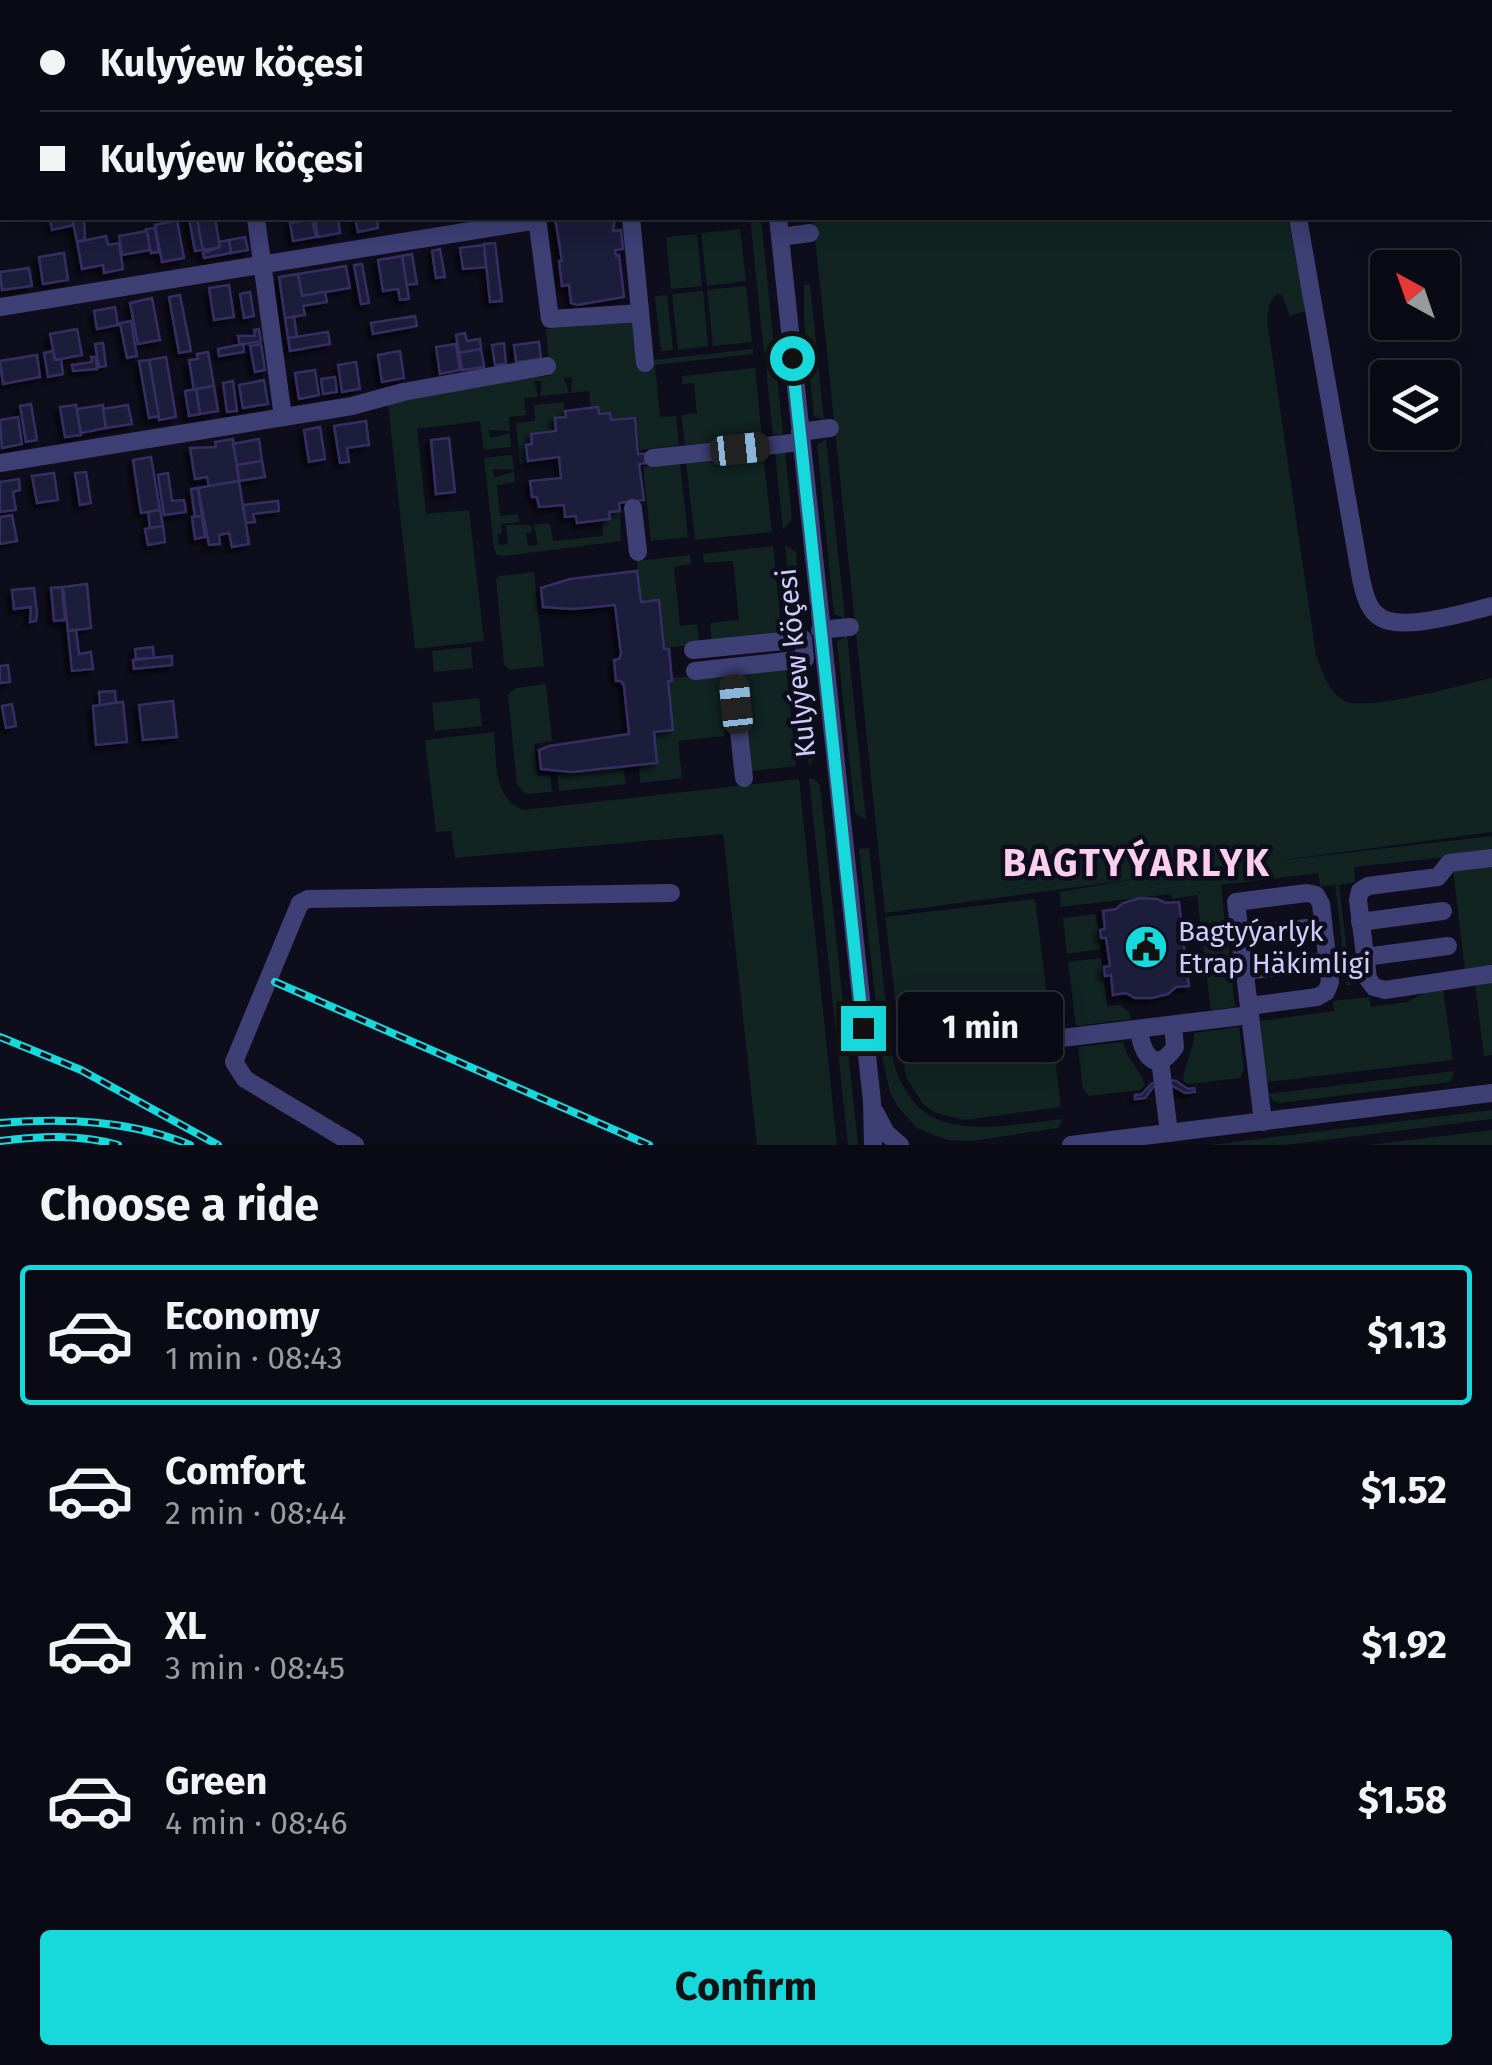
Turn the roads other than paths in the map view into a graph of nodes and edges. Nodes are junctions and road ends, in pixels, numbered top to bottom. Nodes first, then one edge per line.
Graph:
1 (256, 220) edge
2 (532, 220) edge
3 (538, 220) edge
4 (630, 220) edge
5 (1298, 220) edge
6 (779, 227) edge
7 (810, 234) dead end
8 (262, 264) junction
9 (0, 307) edge
10 (640, 313) junction
11 (645, 363) dead end
12 (546, 366) dead end
13 (284, 416) junction
14 (830, 428) dead end
15 (800, 437) junction
16 (653, 458) dead end
17 (0, 463) edge
18 (633, 508) dead end
19 (638, 552) dead end
20 (1492, 606) edge
21 (850, 627) dead end
22 (815, 642) junction
23 (693, 650) dead end
24 (732, 667) junction
25 (695, 671) dead end
26 (744, 778) dead end
27 (1492, 858) edge
28 (671, 893) dead end
29 (1443, 911) dead end
30 (1360, 922) junction
31 (1323, 926) junction
32 (1240, 936) junction
33 (1448, 946) dead end
34 (1365, 957) junction
35 (1327, 961) junction
36 (1245, 971) junction
37 (1492, 974) edge
38 (1249, 1011) junction
39 (1173, 1025) junction
40 (1139, 1029) junction
41 (1062, 1038) dead end
42 (1160, 1060) junction
43 (1492, 1093) edge
44 (872, 1102) junction
45 (1263, 1122) junction
46 (1169, 1133) junction
47 (356, 1145) edge
48 (873, 1145) edge
49 (900, 1145) edge
50 (1071, 1145) edge

1 - 8 street
2 - 8 street
3 - 10 street
4 - 10 street
5 - 20 street
6 - 7 street
6 - 15 street, Kulyýew köçesi
8 - 9 street
8 - 13 street
10 - 11 street
12 - 13 street
13 - 17 street
14 - 15 street
15 - 16 street
15 - 22 street, Kulyýew köçesi
18 - 19 street
21 - 22 street
22 - 23 street
22 - 24 street
22 - 44 street, Kulyýew köçesi
24 - 25 street
24 - 26 street
27 - 30 street
28 - 47 street
29 - 30 street
30 - 34 street
31 - 32 street
31 - 32 street
31 - 35 street
32 - 36 street
33 - 34 street
34 - 37 street
35 - 36 street
35 - 38 street
36 - 38 street
38 - 39 street
38 - 45 street
39 - 40 street
39 - 42 street
40 - 41 street
40 - 42 street
42 - 46 street
43 - 45 street
44 - 48 street, Kulyýew köçesi
44 - 49 street
45 - 46 street
46 - 50 street

